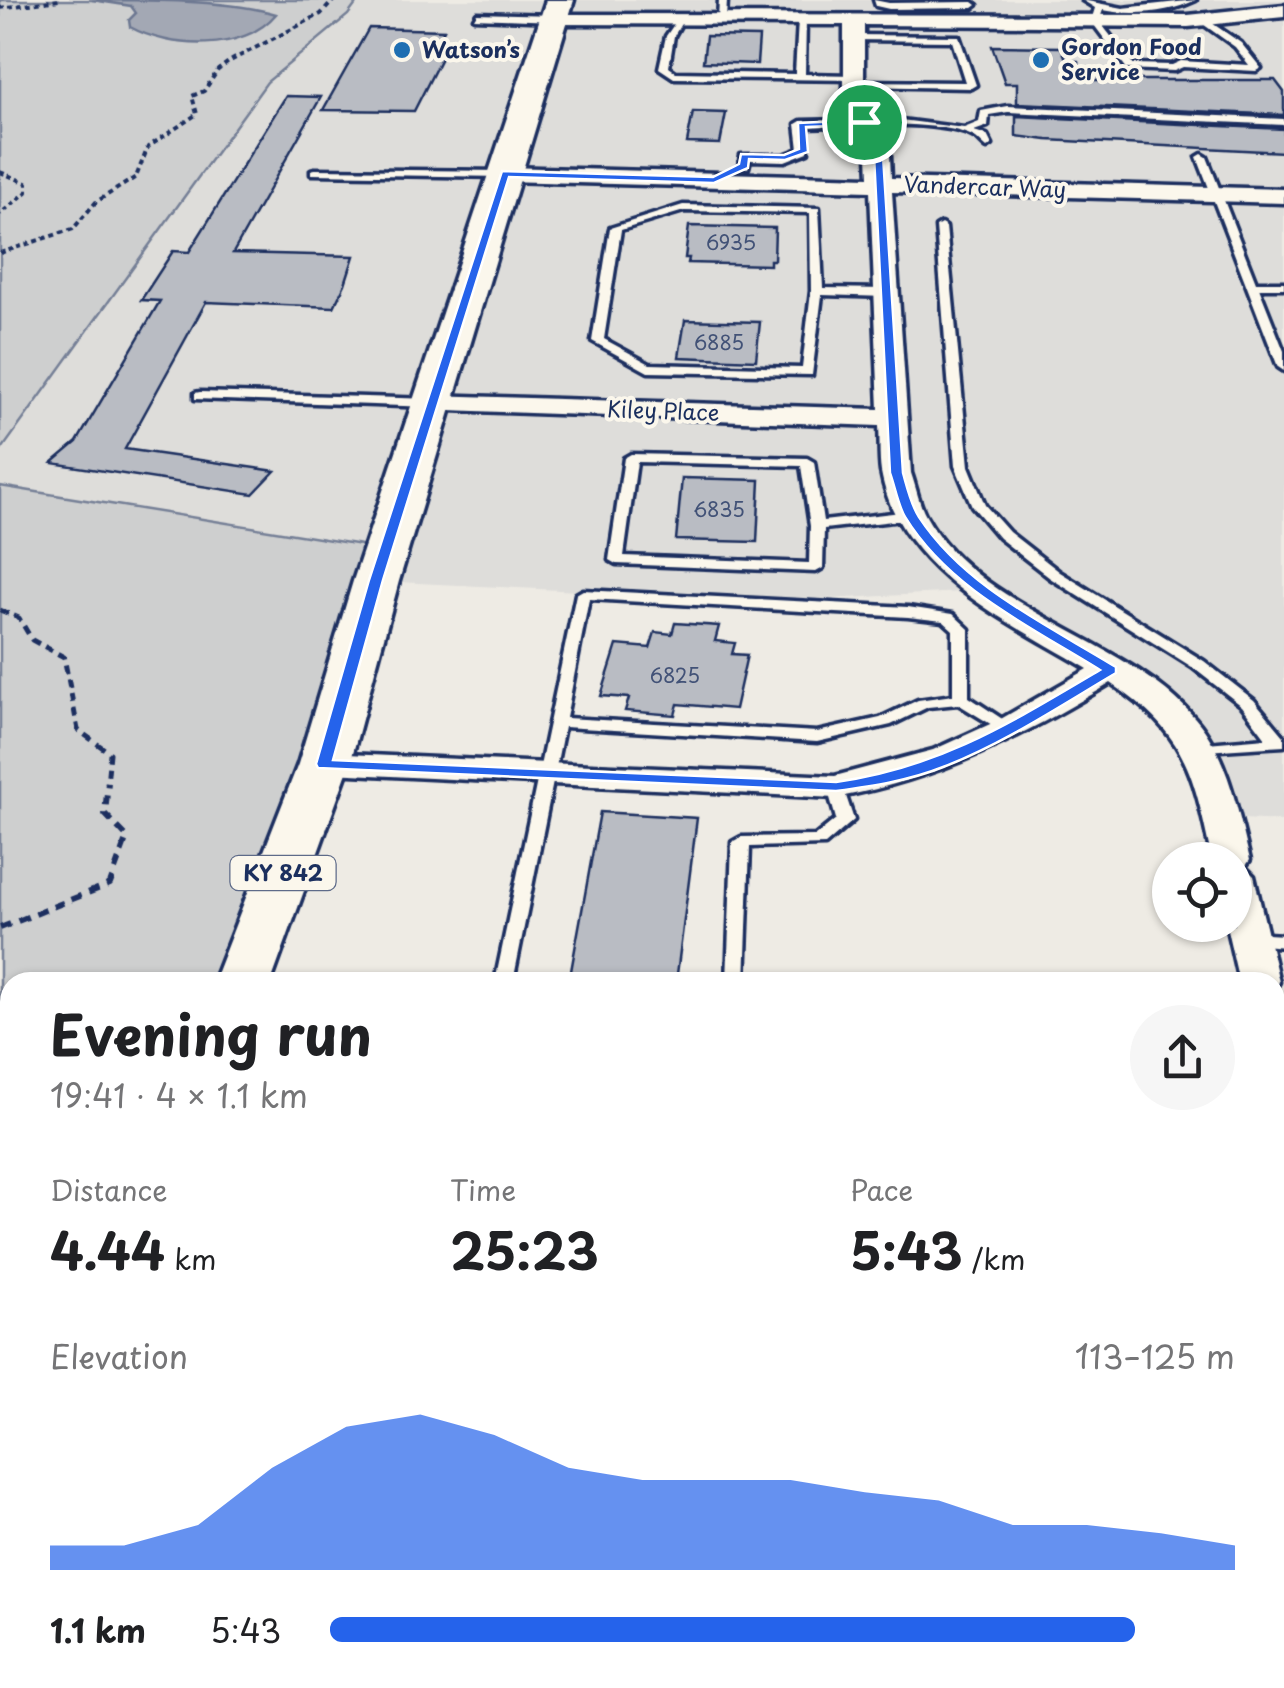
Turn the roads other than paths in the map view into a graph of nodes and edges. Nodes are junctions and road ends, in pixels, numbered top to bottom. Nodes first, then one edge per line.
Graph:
1 (878, 0) edge
2 (1086, 0) edge
3 (1192, 0) edge
4 (975, 8) edge
5 (558, 9) edge
6 (722, 10) edge
7 (1284, 10) edge
8 (1097, 15) junction
9 (476, 16) dead end
10 (679, 20) junction
11 (802, 20) junction
12 (1203, 20) junction
13 (854, 29) junction
14 (800, 77) junction
15 (854, 81) junction
16 (864, 122) junction
17 (1284, 122) edge
18 (965, 130) junction
19 (987, 145) dead end
20 (1202, 156) dead end
21 (744, 166) junction
22 (314, 172) dead end
23 (505, 174) junction
24 (714, 180) junction
25 (769, 182) junction
26 (880, 184) junction
27 (1219, 194) junction
28 (1284, 196) edge
29 (941, 228) dead end
30 (1253, 285) junction
31 (1284, 286) edge
32 (816, 291) junction
33 (886, 293) junction
34 (1284, 367) edge
35 (200, 396) dead end
36 (432, 403) junction
37 (894, 418) junction
38 (910, 515) junction
39 (817, 526) junction
40 (1110, 670) junction
41 (961, 699) junction
42 (557, 722) junction
43 (1008, 728) junction
44 (1280, 741) edge
45 (1195, 748) junction
46 (324, 764) junction
47 (544, 775) junction
48 (836, 787) junction
49 (1227, 842) edge
50 (1252, 910) edge
51 (1267, 940) edge
52 (246, 972) edge
53 (506, 972) edge
54 (736, 972) edge
55 (1262, 972) edge

1 - 4 lane
2 - 8 lane
3 - 8 lane
4 - 8 street
4 - 13 street
5 - 9 lane
5 - 10 street
5 - 23 main road, KY 842
6 - 10 street
6 - 11 street
7 - 12 street
8 - 12 street
8 - 12 lane
10 - 14 lane
11 - 13 street
11 - 14 lane
13 - 15 street
13 - 15 lane
14 - 15 lane
15 - 16 street
16 - 18 lane
16 - 21 lane
16 - 26 street
17 - 18 lane
18 - 19 lane
20 - 27 lane
21 - 24 lane
21 - 25 lane
22 - 23 lane
23 - 24 street, Vandercar Way
23 - 36 main road, KY 842
24 - 25 street, Vandercar Way
25 - 26 street, Vandercar Way
26 - 27 street, Vandercar Way
26 - 33 street
27 - 28 street, Vandercar Way
27 - 30 lane
29 - 44 lane
30 - 31 lane
30 - 34 lane
32 - 32 lane
32 - 33 lane
33 - 37 street
35 - 36 lane
36 - 37 street, Kiley Place
36 - 46 main road, KY 842
37 - 38 street
38 - 39 lane
38 - 40 street
39 - 39 lane
40 - 43 street
40 - 45 street
41 - 42 lane
41 - 42 lane
41 - 43 lane
42 - 47 lane
43 - 48 street
44 - 45 lane
45 - 49 street
46 - 47 street
46 - 52 main road, KY 842
47 - 48 street
47 - 53 lane
48 - 54 lane
50 - 51 street
51 - 55 street

